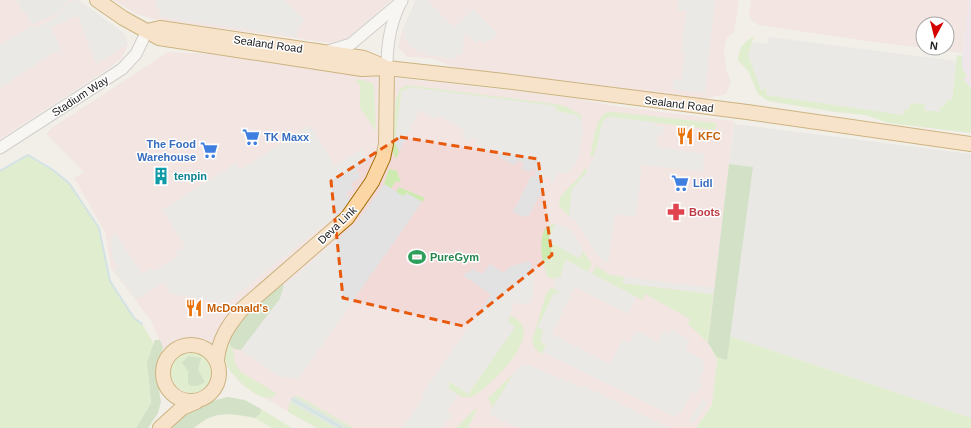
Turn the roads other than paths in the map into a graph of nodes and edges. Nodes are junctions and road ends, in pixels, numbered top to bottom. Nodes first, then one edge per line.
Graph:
1 (97, 0) edge
2 (402, 0) edge
3 (366, 30) junction
4 (146, 31) junction
5 (389, 34) junction
6 (324, 52) junction
7 (387, 68) junction
8 (971, 144) edge
9 (0, 148) edge
10 (227, 327) junction
11 (192, 345) junction
12 (217, 360) junction
13 (171, 393) junction
14 (196, 401) junction
15 (162, 426) edge

1 - 4 main road, Sealand Road
2 - 3 street
2 - 5 street
3 - 5 street
3 - 6 street
4 - 6 main road, Sealand Road
4 - 7 main road, Sealand Road
4 - 9 street, Stadium Way
5 - 7 street
6 - 7 main road, Sealand Road
7 - 8 main road, Sealand Road
7 - 10 main road, Deva Link
10 - 11 main road, Deva Link
10 - 12 main road, Deva Link
11 - 12 main road
11 - 13 main road
12 - 14 main road
13 - 14 main road
13 - 15 main road
14 - 15 main road

